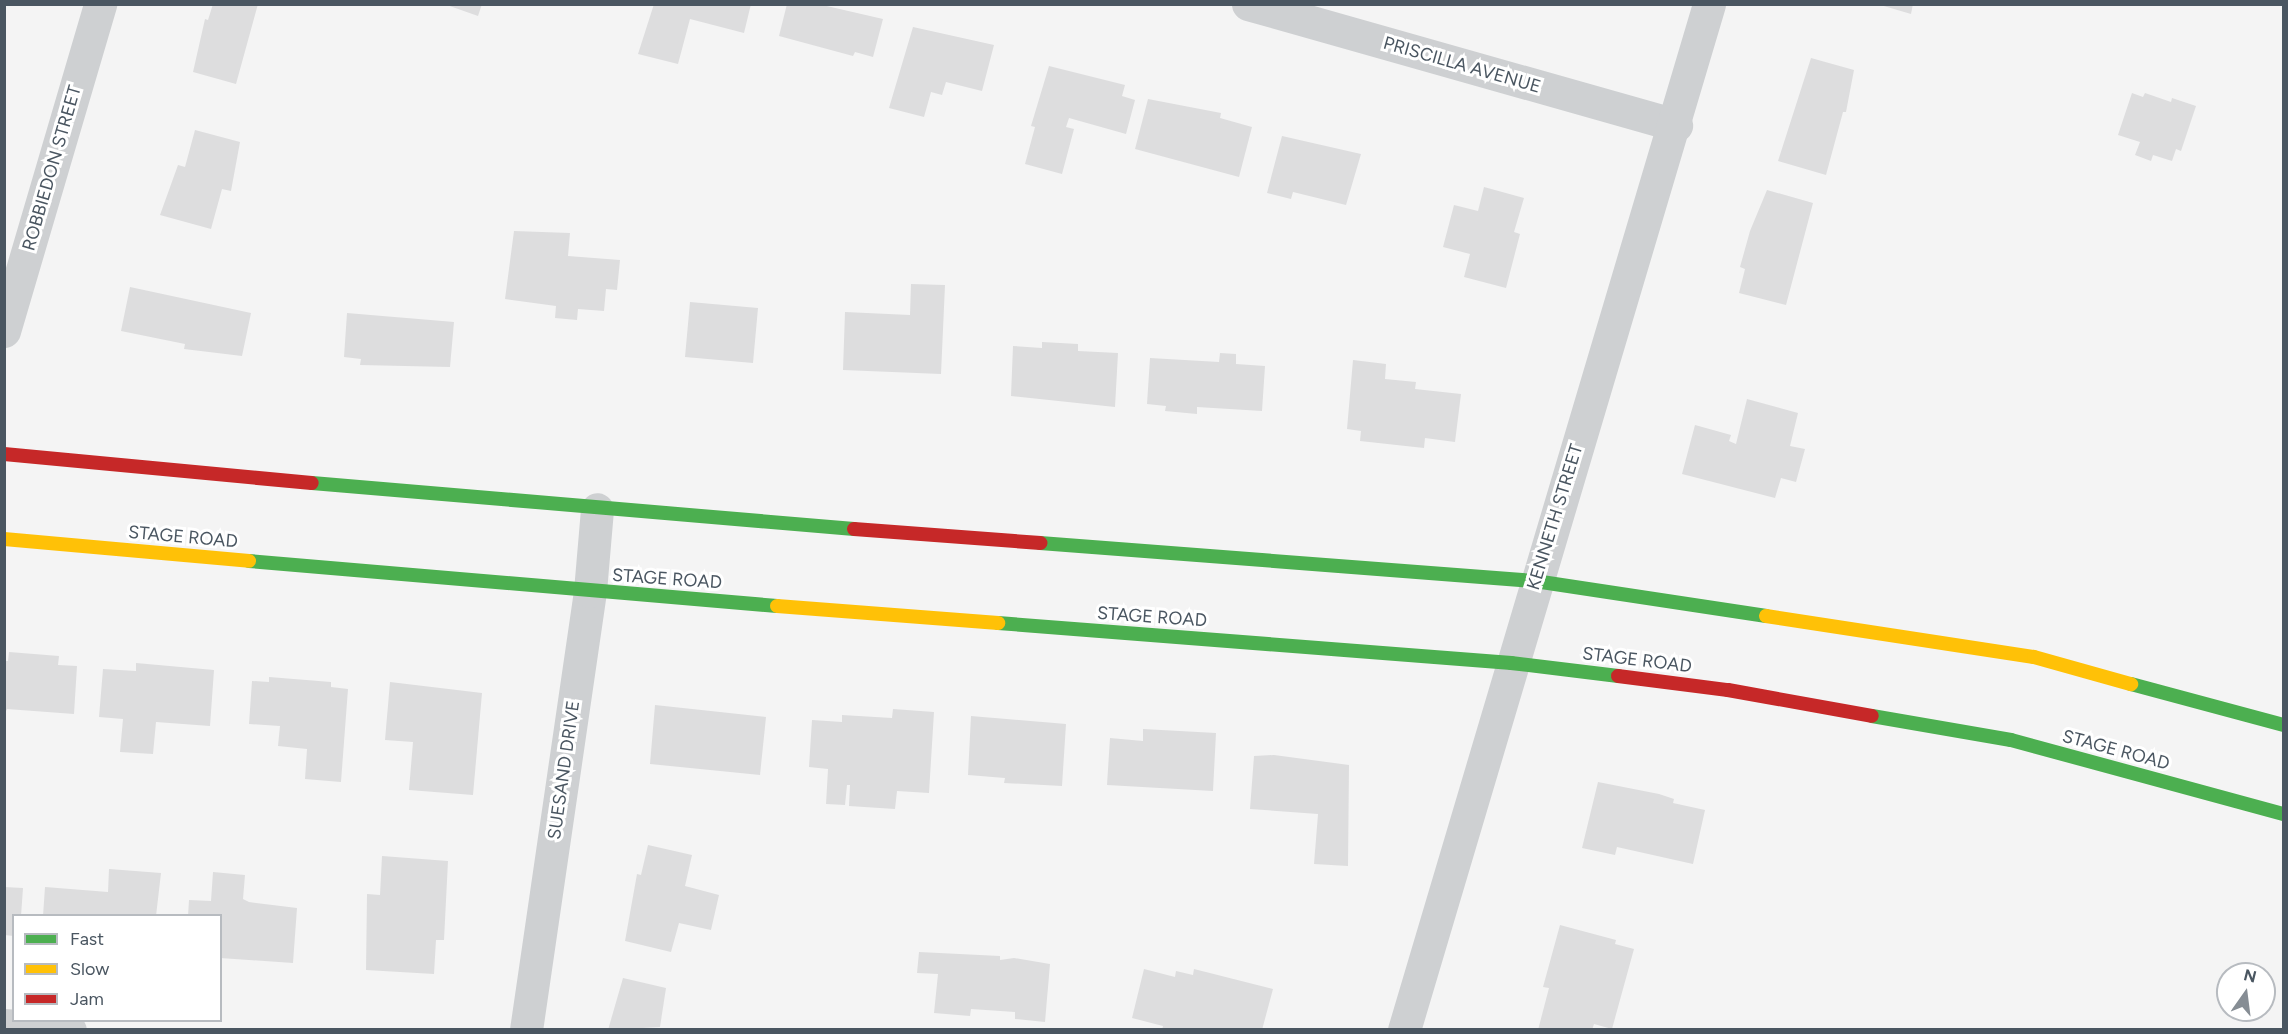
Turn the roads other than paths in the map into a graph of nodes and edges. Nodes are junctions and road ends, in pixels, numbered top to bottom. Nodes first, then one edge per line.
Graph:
1 (100, 4) edge
2 (1248, 4) edge
3 (1709, 4) edge
4 (1676, 125) junction
5 (4, 332) edge
6 (4, 454) edge
7 (597, 509) junction
8 (4, 539) edge
9 (1535, 580) junction
10 (590, 591) junction
11 (1511, 663) junction
12 (2283, 725) edge
13 (2283, 814) edge
14 (4, 1025) edge
15 (70, 1029) edge
16 (526, 1029) edge
17 (1404, 1029) edge

1 - 5 street, ROBBIEDON STREET
2 - 4 street, PRISCILLA AVENUE
3 - 4 street, KENNETH STREET
4 - 9 street, KENNETH STREET
6 - 7 main road
7 - 9 main road
7 - 10 street, SUESAND DRIVE
8 - 10 main road, STAGE ROAD
9 - 11 street, KENNETH STREET
9 - 12 main road
10 - 11 main road, STAGE ROAD
10 - 16 street, SUESAND DRIVE
11 - 13 main road, STAGE ROAD
11 - 17 street, KENNETH STREET
14 - 15 street

